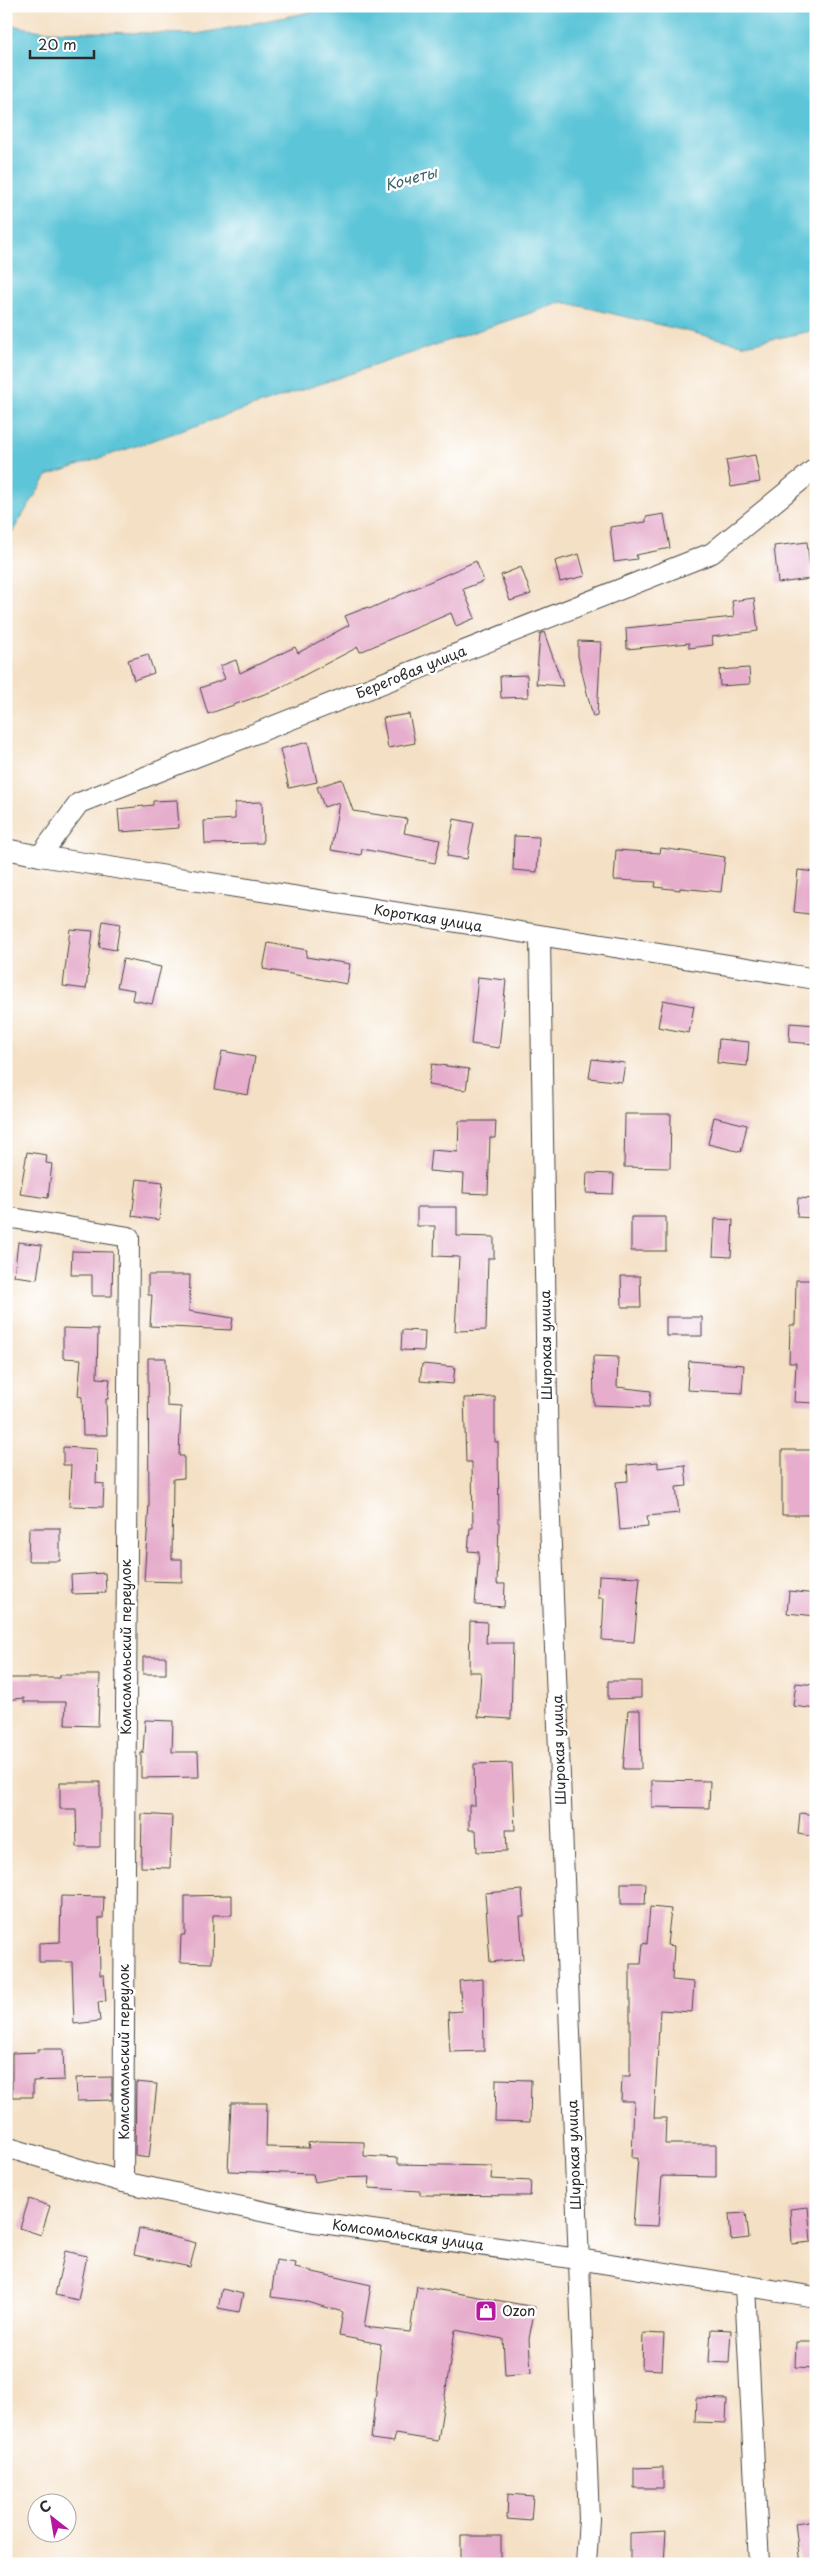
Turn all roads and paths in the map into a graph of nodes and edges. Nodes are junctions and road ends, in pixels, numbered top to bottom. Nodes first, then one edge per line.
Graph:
1 (816, 468) edge
2 (6, 849) edge
3 (40, 856) junction
4 (540, 936) junction
5 (816, 963) edge
6 (787, 976) junction
7 (816, 979) edge
8 (6, 1217) edge
9 (6, 2147) edge
10 (123, 2182) junction
11 (578, 2259) junction
12 (745, 2286) junction
13 (816, 2297) edge
14 (586, 2564) edge
15 (759, 2564) edge

1 - 3 street, Береговая улица
2 - 3 street
3 - 4 street, Короткая улица
4 - 6 street, Короткая улица
4 - 11 street, Широкая улица
5 - 6 street
6 - 7 street, Короткая улица
8 - 10 street, Комсомольский переулок
9 - 10 street, Комсомольская улица
10 - 11 street, Комсомольская улица
11 - 12 street, Комсомольская улица
11 - 14 street, Широкая улица
12 - 13 street, Комсомольская улица
12 - 15 street

